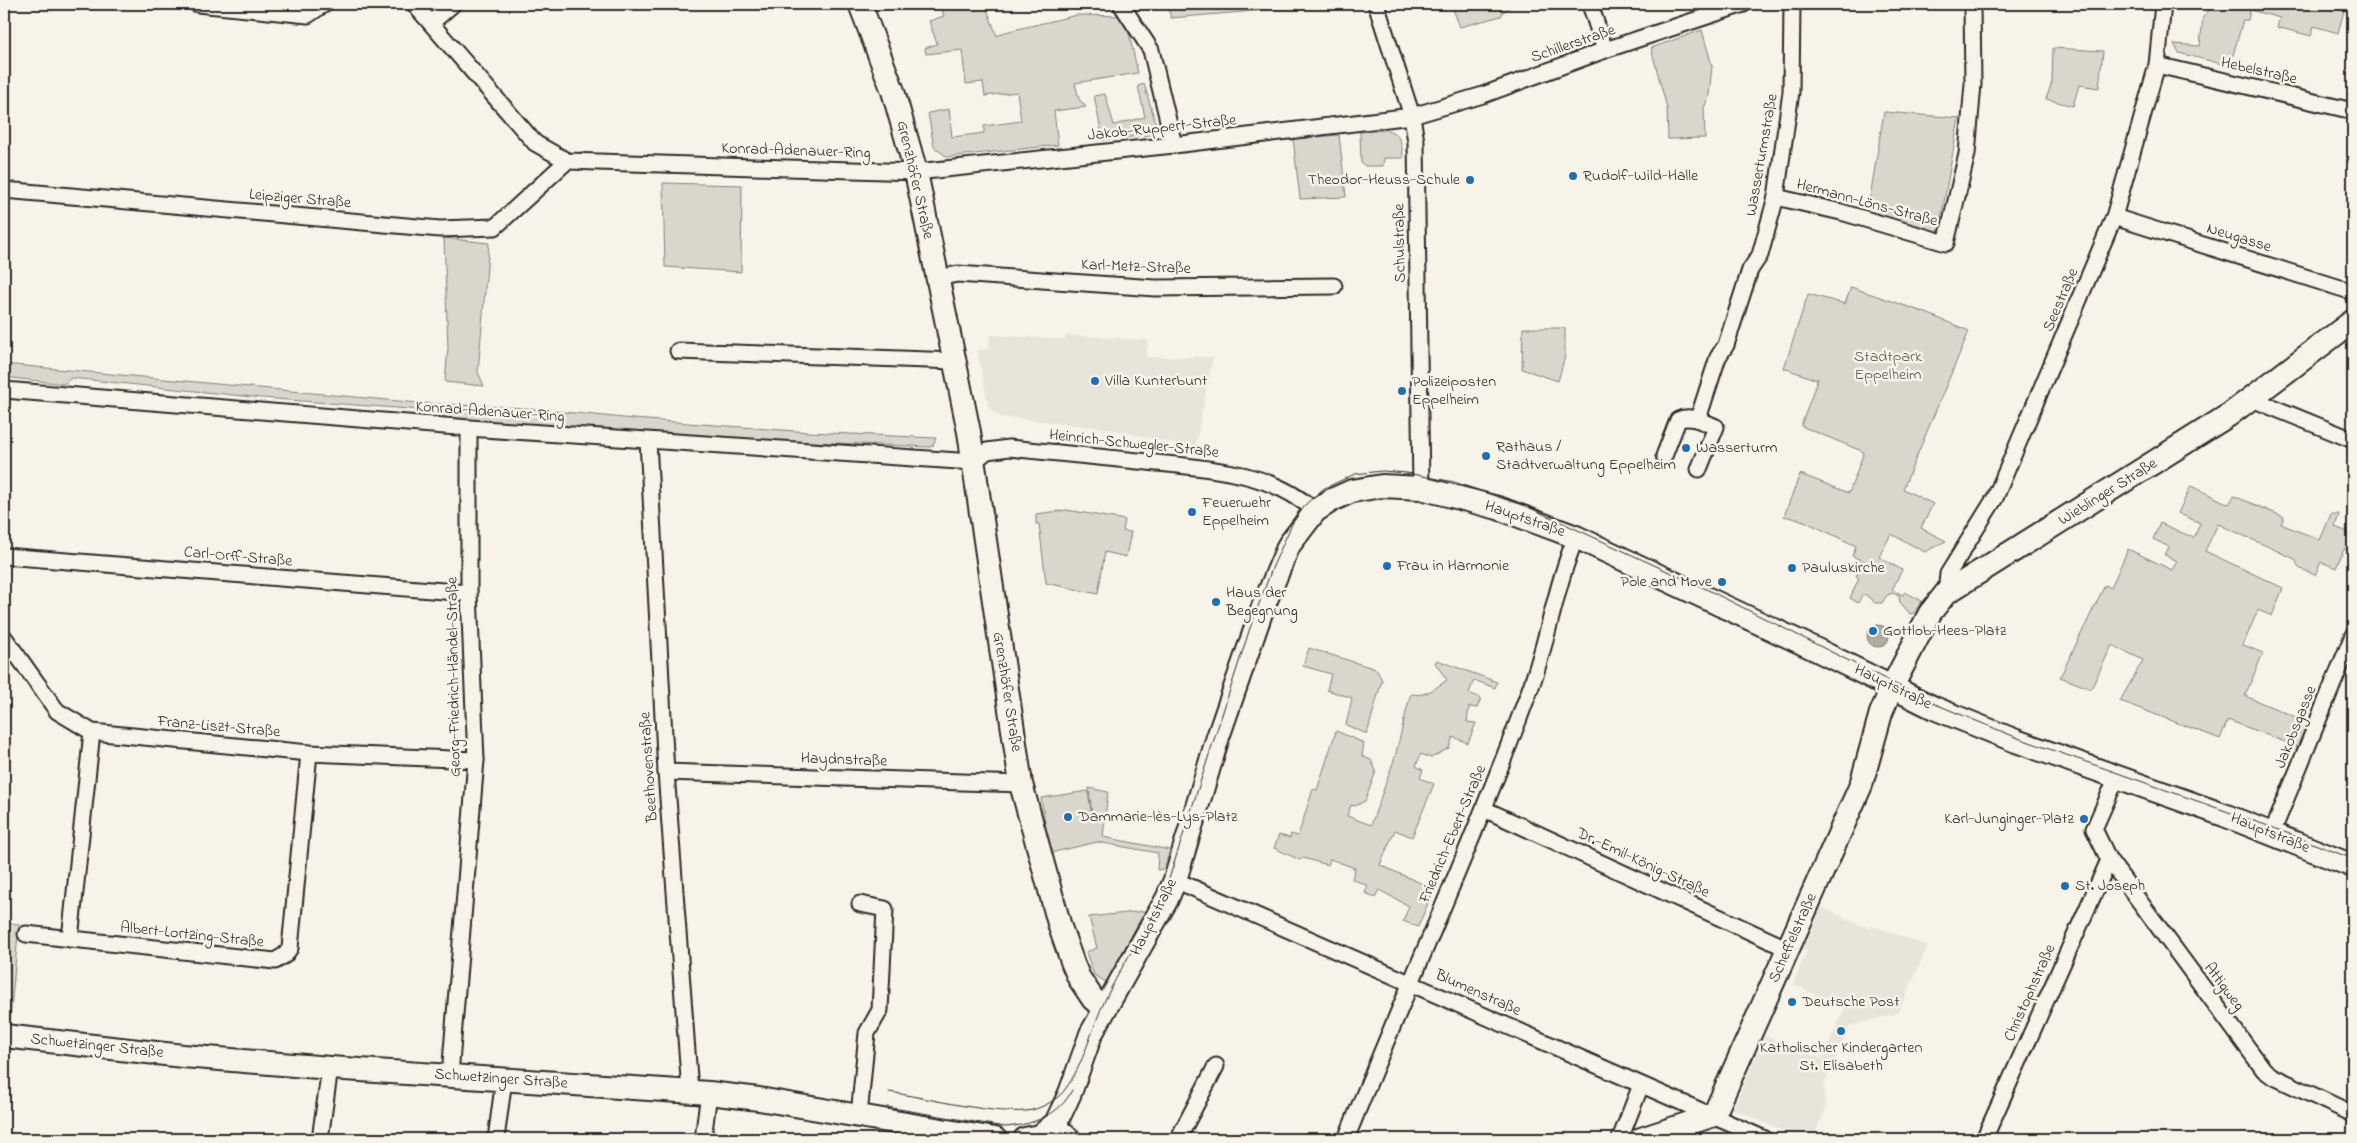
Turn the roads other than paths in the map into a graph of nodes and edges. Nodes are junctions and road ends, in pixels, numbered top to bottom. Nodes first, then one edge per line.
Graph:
1 (197, 4) edge
2 (324, 4) edge
3 (414, 4) edge
4 (452, 4) edge
5 (860, 4) edge
6 (1121, 4) edge
7 (1376, 4) edge
8 (1590, 4) edge
9 (1744, 4) edge
10 (1792, 4) edge
11 (1972, 4) edge
12 (2163, 4) edge
13 (431, 23) junction
14 (1605, 50) junction
15 (2157, 64) junction
16 (2353, 111) edge
17 (1412, 116) junction
18 (1174, 145) junction
19 (568, 161) junction
20 (916, 172) junction
21 (4, 190) edge
22 (1776, 197) junction
23 (2114, 217) junction
24 (937, 278) junction
25 (1334, 286) dead end
26 (2353, 292) edge
27 (2353, 321) edge
28 (678, 351) dead end
29 (955, 361) junction
30 (4, 390) edge
31 (2252, 399) junction
32 (1698, 419) junction
33 (469, 428) junction
34 (648, 440) junction
35 (2353, 440) edge
36 (1664, 456) dead end
37 (973, 462) junction
38 (1699, 469) dead end
39 (1421, 488) junction
40 (1315, 511) junction
41 (1576, 537) junction
42 (4, 556) edge
43 (469, 593) junction
44 (1946, 593) junction
45 (2353, 635) edge
46 (4, 636) edge
47 (1892, 687) junction
48 (92, 732) junction
49 (308, 753) junction
50 (476, 760) junction
51 (666, 772) junction
52 (2117, 777) junction
53 (1021, 784) junction
54 (1484, 809) junction
55 (2272, 833) junction
56 (2109, 860) junction
57 (2353, 866) edge
58 (1175, 880) junction
59 (860, 904) dead end
60 (26, 934) dead end
61 (70, 939) junction
62 (1788, 949) junction
63 (1410, 982) junction
64 (1106, 1008) junction
65 (4, 1036) edge
66 (1216, 1066) dead end
67 (330, 1068) junction
68 (450, 1075) junction
69 (504, 1079) junction
70 (1641, 1085) junction
71 (699, 1092) junction
72 (2353, 1114) edge
73 (859, 1116) junction
74 (1714, 1116) junction
75 (1041, 1133) edge
76 (320, 1139) edge
77 (496, 1139) edge
78 (703, 1139) edge
79 (995, 1139) edge
80 (1025, 1139) edge
81 (1074, 1139) edge
82 (1178, 1139) edge
83 (1346, 1139) edge
84 (1620, 1139) edge
85 (1641, 1139) edge
86 (1765, 1139) edge
87 (1984, 1139) edge

1 - 2 street
3 - 13 street, Konrad-Adenauer-Ring
4 - 13 street
5 - 20 street, Grenzhöfer Straße
6 - 18 street
7 - 17 street, Schulstraße
8 - 14 street
9 - 14 street, Schillerstraße
10 - 22 street, Wasserturmstraße
11 - 22 street, Hermann-Löns-Straße
12 - 15 street, Seestraße
13 - 19 street, Konrad-Adenauer-Ring
14 - 17 street, Schillerstraße
15 - 16 street, Hebelstraße
15 - 23 street, Seestraße
17 - 18 street, Jakob-Ruppert-Straße
17 - 39 street, Schulstraße
18 - 20 street, Jakob-Ruppert-Straße
19 - 20 street, Konrad-Adenauer-Ring
19 - 21 street, Leipziger Straße
20 - 24 street, Grenzhöfer Straße
22 - 32 street, Wasserturmstraße
23 - 26 street, Neugasse
23 - 44 street, Seestraße
24 - 25 street, Karl-Metz-Straße
24 - 29 street, Grenzhöfer Straße
27 - 31 street, Wieblinger Straße
28 - 29 street
29 - 37 street, Grenzhöfer Straße
30 - 33 street, Konrad-Adenauer-Ring
31 - 35 street
31 - 44 street, Wieblinger Straße
32 - 36 street
32 - 38 street
33 - 34 street, Konrad-Adenauer-Ring
33 - 43 street, Georg-Friedrich-Händel-Straße
34 - 37 street, Konrad-Adenauer-Ring
34 - 51 street, Beethovenstraße
37 - 40 street, Heinrich-Schwegler-Straße
37 - 53 street, Grenzhöfer Straße
39 - 40 street, Hauptstraße
39 - 41 street, Hauptstraße
40 - 58 street, Hauptstraße
41 - 47 street, Hauptstraße
41 - 54 street, Friedrich-Ebert-Straße
42 - 43 street, Carl-Orff-Straße
43 - 50 street, Georg-Friedrich-Händel-Straße
44 - 47 street, Wieblinger Straße
45 - 55 street, Jakobsgasse
46 - 48 street, Franz-Liszt-Straße
47 - 52 street, Hauptstraße
47 - 62 street, Scheffelstraße
48 - 49 street, Franz-Liszt-Straße
48 - 61 street
49 - 50 street, Franz-Liszt-Straße
49 - 61 street, Albert-Lortzing-Straße
50 - 68 street, Georg-Friedrich-Händel-Straße
51 - 53 street, Haydnstraße
51 - 71 street, Beethovenstraße
52 - 55 street, Hauptstraße
52 - 56 street, Attigweg
53 - 64 street, Grenzhöfer Straße
54 - 62 street, Dr.-Emil-König-Straße
54 - 63 street, Friedrich-Ebert-Straße
55 - 57 street, Hauptstraße
56 - 72 street, Attigweg
56 - 87 street, Christophstraße
58 - 63 street, Blumenstraße
58 - 64 street, Hauptstraße
59 - 73 street
60 - 61 street, Albert-Lortzing-Straße
62 - 74 street, Scheffelstraße
63 - 70 street, Blumenstraße
63 - 83 street, Friedrich-Ebert-Straße
64 - 75 street, Hauptstraße
65 - 67 street, Schwetzinger Straße
66 - 82 street
67 - 68 street, Schwetzinger Straße
67 - 76 street
68 - 69 street, Schwetzinger Straße
69 - 71 street, Schwetzinger Straße
69 - 77 street
70 - 74 street, Blumenstraße
70 - 84 street
71 - 73 street, Schwetzinger Straße
71 - 78 street, Beethovenstraße
73 - 79 street, Schwetzinger Straße
74 - 85 street
74 - 86 street, Blumenstraße
75 - 80 street
75 - 81 street

